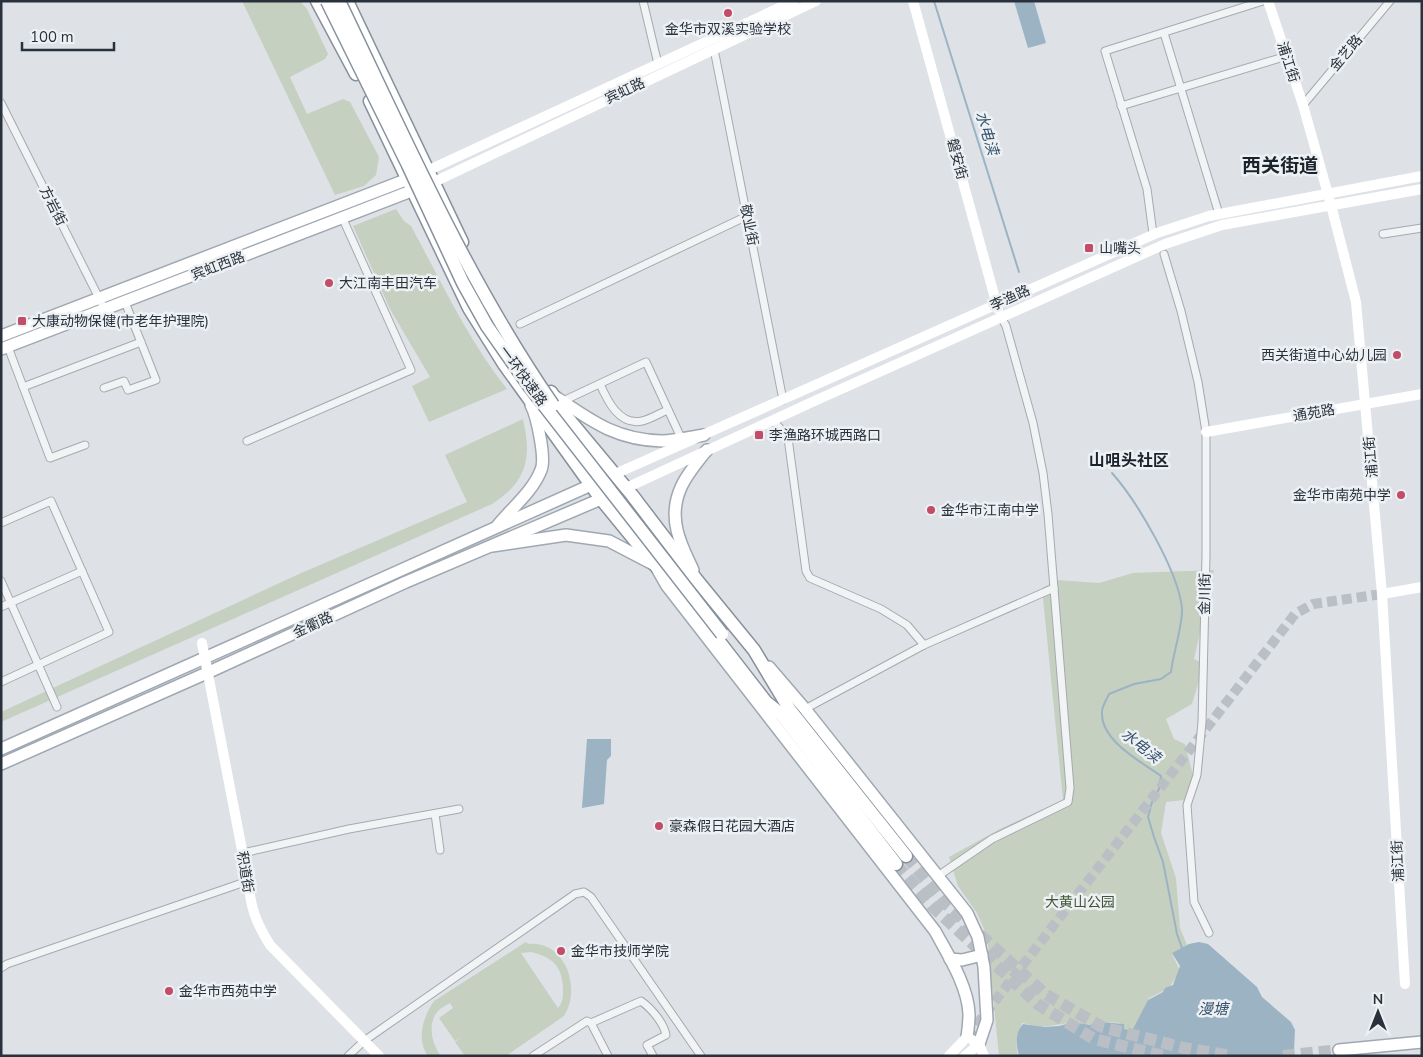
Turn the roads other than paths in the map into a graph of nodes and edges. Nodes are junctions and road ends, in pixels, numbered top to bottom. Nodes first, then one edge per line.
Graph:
1 (318, 1) edge
2 (327, 1) edge
3 (339, 1) edge
4 (347, 1) edge
5 (643, 1) edge
6 (794, 1) edge
7 (816, 1) edge
8 (913, 1) edge
9 (1263, 1) edge
10 (1268, 1) edge
11 (1390, 1) edge
12 (1164, 32) junction
13 (714, 49) junction
14 (1286, 56) junction
15 (658, 64) junction
16 (1181, 88) junction
17 (1, 103) edge
18 (1303, 105) junction
19 (1121, 106) junction
20 (432, 176) junction
21 (1422, 176) edge
22 (410, 185) junction
23 (1422, 189) edge
24 (1327, 192) junction
25 (1331, 205) junction
26 (1219, 214) junction
27 (747, 216) junction
28 (342, 217) junction
29 (1422, 228) edge
30 (1153, 234) junction
31 (1383, 234) dead end
32 (1164, 254) dead end
33 (100, 298) junction
34 (125, 302) junction
35 (997, 304) junction
36 (105, 310) junction
37 (1001, 317) junction
38 (520, 324) dead end
39 (1, 336) edge
40 (141, 342) junction
41 (5, 348) edge
42 (600, 384) junction
43 (23, 387) junction
44 (104, 388) dead end
45 (551, 393) junction
46 (1422, 394) edge
47 (526, 395) junction
48 (784, 400) junction
49 (563, 401) junction
50 (1365, 404) junction
51 (668, 410) junction
52 (773, 420) junction
53 (1206, 432) junction
54 (704, 435) joint
55 (247, 441) dead end
56 (683, 441) junction
57 (85, 445) dead end
58 (707, 450) junction
59 (615, 474) junction
60 (591, 485) junction
61 (626, 488) junction
62 (601, 499) junction
63 (1, 523) edge
64 (496, 528) junction
65 (492, 546) junction
66 (655, 565) junction
67 (82, 571) junction
68 (696, 579) junction
69 (1, 581) edge
70 (1422, 587) edge
71 (1054, 588) junction
72 (1382, 594) junction
73 (11, 603) junction
74 (1, 607) edge
75 (726, 633) junction
76 (202, 643) dead end
77 (924, 645) junction
78 (754, 650) junction
79 (205, 657) junction
80 (38, 666) junction
81 (209, 672) junction
82 (1, 682) edge
83 (57, 707) dead end
84 (805, 709) junction
85 (785, 712) junction
86 (1, 749) edge
87 (1, 764) edge
88 (459, 809) dead end
89 (435, 814) junction
90 (440, 850) dead end
91 (242, 853) junction
92 (901, 860) tunnel mouth
93 (938, 876) junction
94 (248, 881) junction
95 (1209, 933) dead end
96 (982, 954) junction
97 (950, 960) junction
98 (1, 968) edge
99 (1405, 984) dead end
100 (591, 1022) junction
101 (967, 1037) junction
102 (364, 1041) junction
103 (1422, 1042) edge
104 (979, 1044) junction
105 (1339, 1050) tunnel mouth
106 (348, 1056) edge
107 (379, 1056) edge
108 (533, 1056) edge
109 (608, 1056) edge
110 (653, 1056) edge
111 (701, 1056) edge
112 (950, 1056) edge
113 (965, 1056) edge
114 (984, 1056) edge

1 - 22 highway
2 - 75 highway, 一环快速路, bridge
3 - 75 highway, 一环快速路, bridge
4 - 20 highway
5 - 15 street
6 - 15 main road, 宾虹路
7 - 13 main road, 宾虹路
8 - 35 main road, 磐安街
9 - 12 street
10 - 14 main road, 浦江街
11 - 18 street, 金艺路
12 - 16 street
12 - 19 street
13 - 20 main road, 宾虹路
13 - 27 street, 敬业街
14 - 16 street
14 - 18 main road, 浦江街
15 - 20 main road, 宾虹路
16 - 19 street
16 - 26 street
17 - 33 street, 方岩街
18 - 24 main road, 浦江街
19 - 30 street
20 - 22 main road, 宾虹西路
20 - 45 highway
21 - 24 main road, 李渔路
22 - 28 main road, 宾虹西路
22 - 33 main road, 宾虹西路
22 - 47 highway
23 - 25 main road, 李渔路
24 - 25 main road, 浦江街
24 - 26 main road, 李渔路
25 - 37 main road, 李渔路
25 - 50 main road, 浦江街
26 - 30 main road, 李渔路
27 - 38 street
27 - 48 street, 敬业街
28 - 34 main road, 宾虹西路
28 - 55 street
29 - 31 street
30 - 35 main road, 李渔路
32 - 53 street, 金川街
33 - 36 street, 方岩街
33 - 39 main road, 宾虹西路
34 - 36 main road, 宾虹西路
34 - 40 street
35 - 37 main road, 磐安街
35 - 48 main road, 李渔路
36 - 41 main road, 宾虹西路
37 - 52 main road, 李渔路
37 - 71 street
40 - 43 street
40 - 44 street
41 - 43 street
42 - 49 street
42 - 51 street
42 - 51 street
43 - 57 street
45 - 49 main road
45 - 59 highway
46 - 50 main road, 通苑路
47 - 60 highway
47 - 64 main road
48 - 54 main road, 李渔路
49 - 56 main road
50 - 53 main road, 通苑路
50 - 72 main road, 浦江街
51 - 56 street
52 - 58 main road, 李渔路
52 - 77 street
53 - 95 street, 金川街
54 - 56 main road
56 - 59 main road
58 - 61 main road, 李渔路
58 - 68 main road
59 - 60 main road, 金衢路
59 - 61 highway
60 - 62 highway
60 - 64 main road, 金衢路
61 - 62 main road, 金衢路
61 - 68 highway
62 - 65 main road, 金衢路
62 - 66 highway
63 - 67 street
64 - 79 main road, 金衢路
65 - 66 main road
65 - 81 main road, 金衢路
66 - 85 highway
66 - 97 main road
67 - 73 street
67 - 80 street
68 - 78 highway
69 - 73 street
70 - 72 main road
71 - 77 street
71 - 93 street
72 - 99 main road, 浦江街
73 - 74 street
73 - 80 street
75 - 85 highway, 一环快速路
76 - 79 main road, 积道街
77 - 84 street
78 - 84 main road
78 - 85 highway
79 - 81 main road, 积道街
79 - 86 main road, 金衢路
80 - 82 street
80 - 83 street
81 - 87 main road, 金衢路
81 - 91 main road, 积道街
84 - 93 main road
85 - 92 highway
88 - 89 street
89 - 90 street
89 - 91 street
91 - 94 main road, 积道街
93 - 96 main road
94 - 98 street
94 - 102 main road, 积道街
96 - 97 main road
96 - 104 main road
97 - 101 main road
100 - 108 street
100 - 109 street
100 - 110 street
101 - 104 main road
101 - 112 main road
102 - 106 street
102 - 107 main road, 积道街
102 - 111 street
103 - 105 main road
104 - 113 main road
104 - 114 main road

